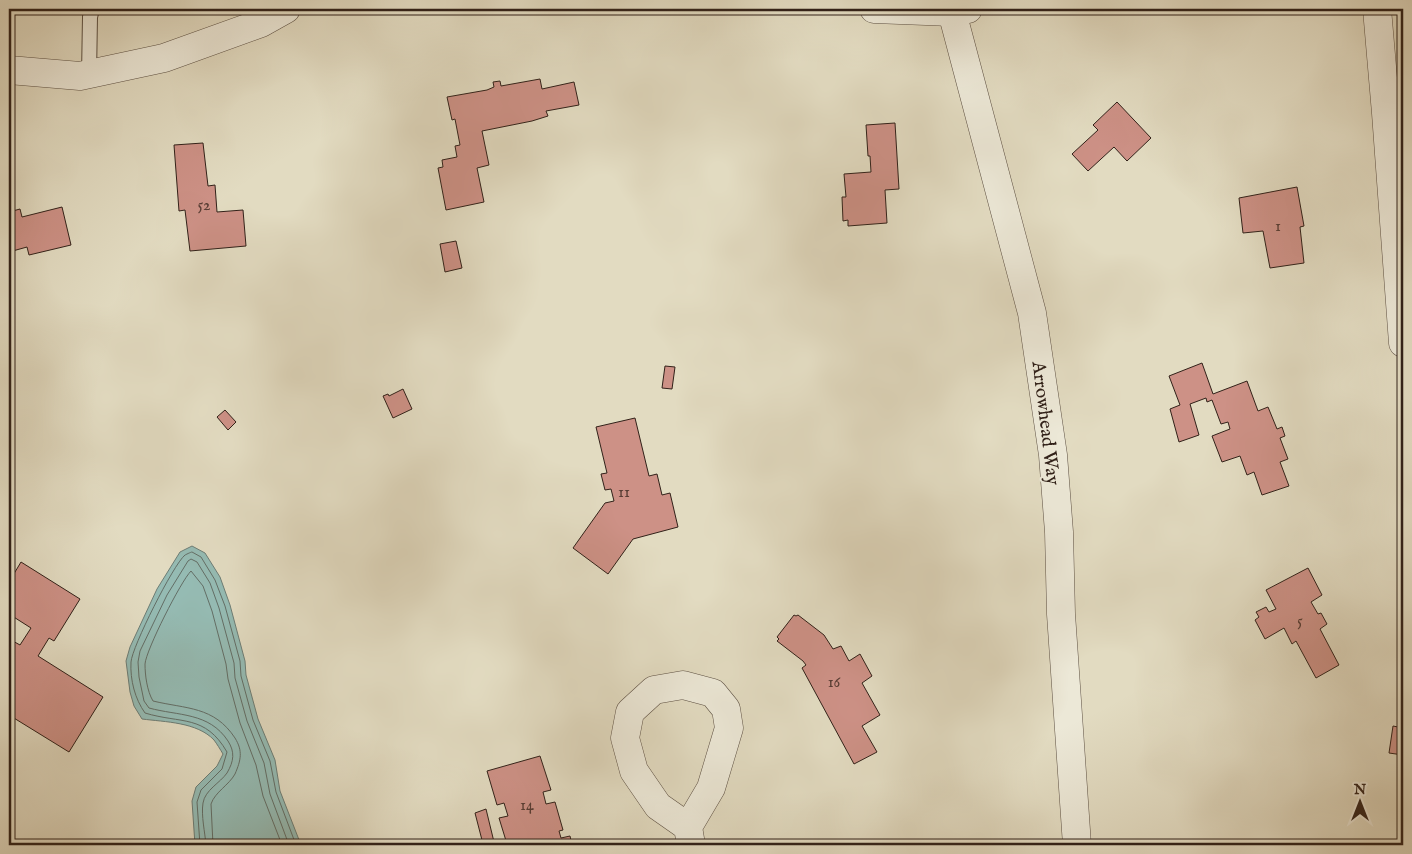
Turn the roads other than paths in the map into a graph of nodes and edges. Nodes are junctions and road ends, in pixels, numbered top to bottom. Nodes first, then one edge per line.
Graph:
1 (92, 9) edge
2 (286, 9) edge
3 (874, 9) edge
4 (1377, 9) edge
5 (960, 10) edge
6 (9, 70) edge
7 (88, 74) junction
8 (1394, 113) edge
9 (1403, 343) edge
10 (690, 836) edge
11 (1081, 842) edge

1 - 7 lane
2 - 7 street
3 - 5 street
4 - 8 street
5 - 11 street, Arrowhead Way
6 - 7 street
8 - 9 street
10 - 10 street

